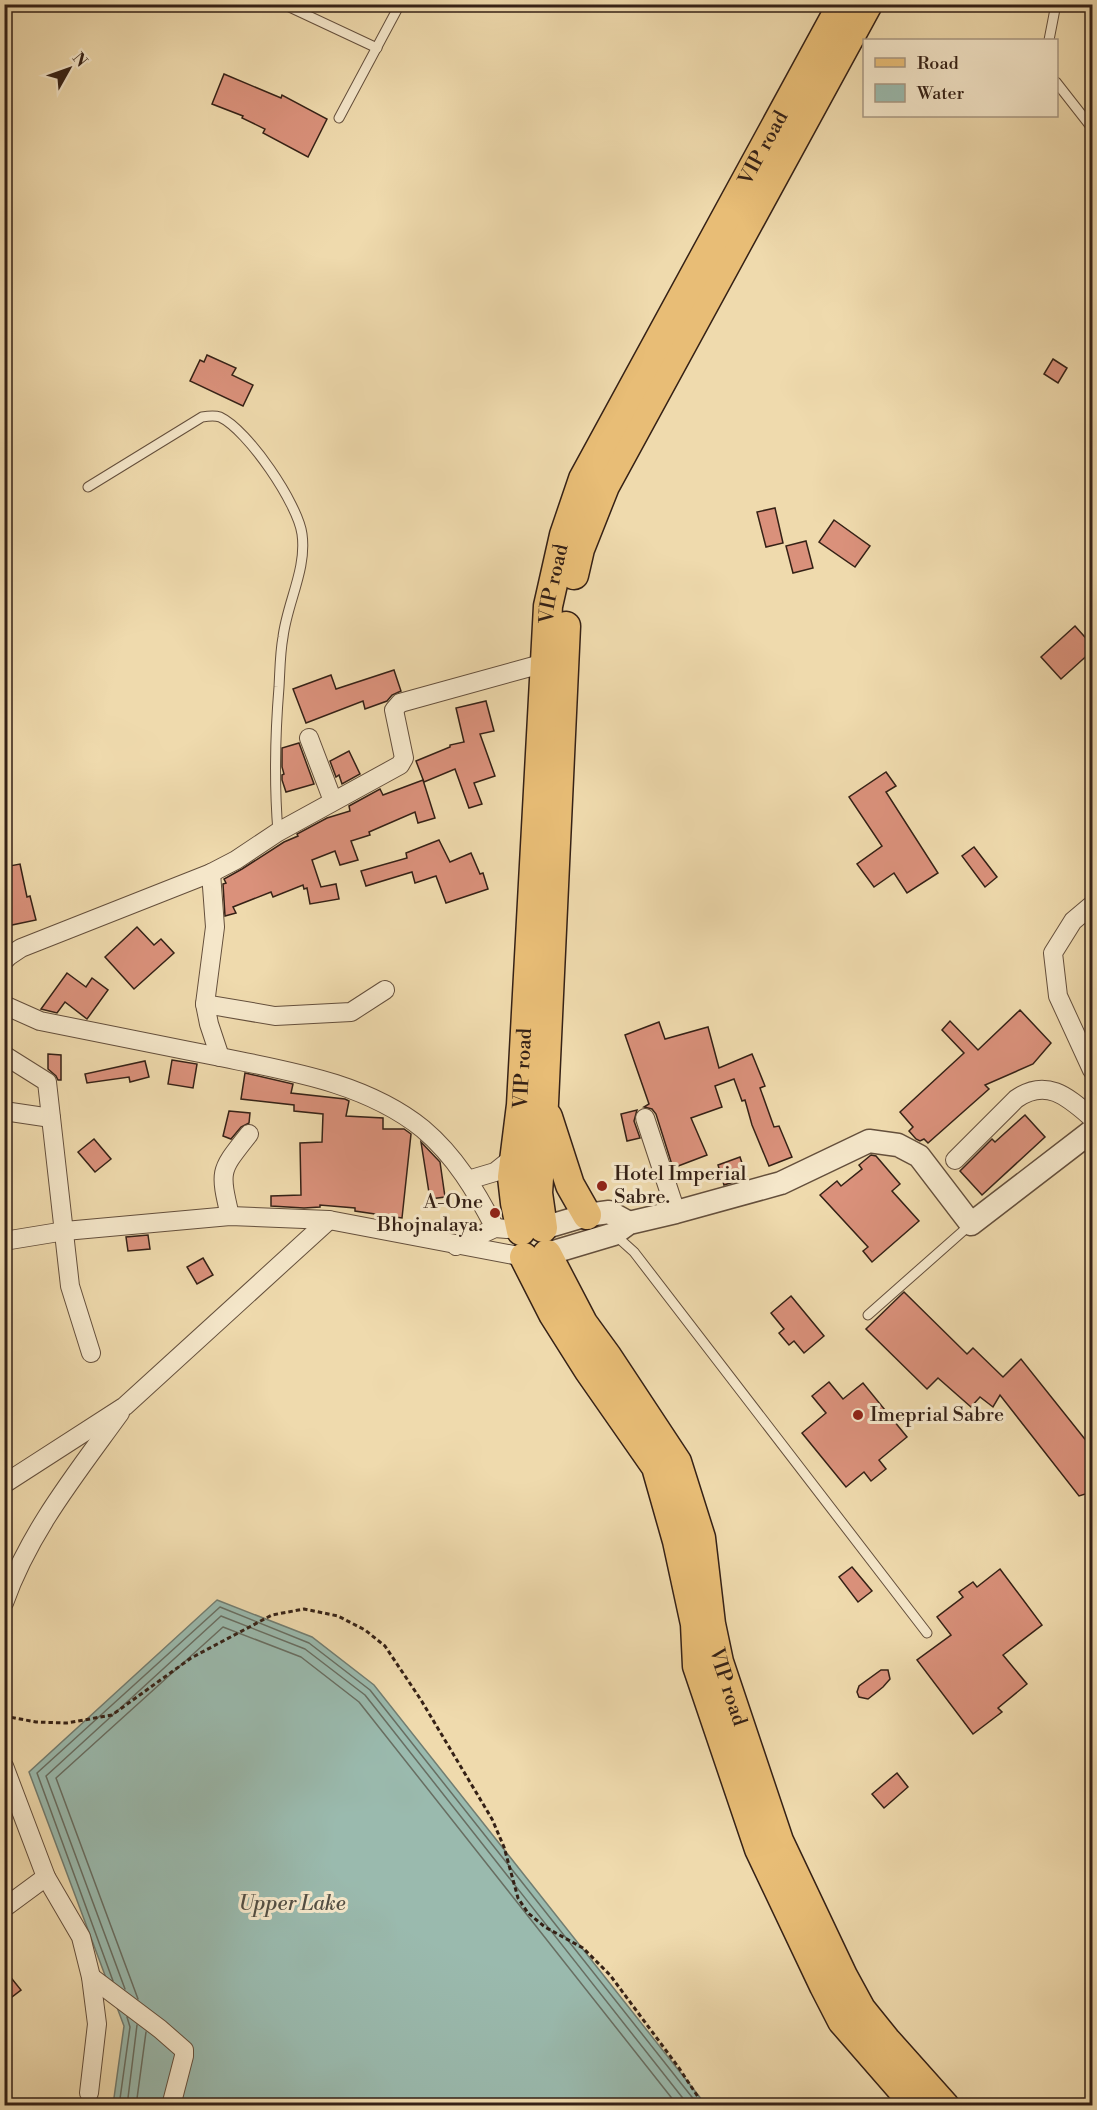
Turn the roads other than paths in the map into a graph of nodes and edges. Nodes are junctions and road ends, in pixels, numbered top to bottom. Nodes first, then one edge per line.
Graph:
1 (283, 4) edge
2 (400, 4) edge
3 (842, 4) edge
4 (868, 4) edge
5 (1056, 4) edge
6 (1049, 39) edge
7 (377, 48) junction
8 (1058, 85) edge
9 (339, 118) dead end
10 (1092, 128) edge
11 (88, 487) dead end
12 (545, 663) junction
13 (309, 738) dead end
14 (333, 801) junction
15 (278, 832) junction
16 (211, 873) junction
17 (1092, 905) edge
18 (4, 961) edge
19 (385, 990) dead end
20 (205, 1004) junction
21 (4, 1005) edge
22 (4, 1055) edge
23 (220, 1058) junction
24 (1092, 1070) edge
25 (544, 1103) junction
26 (4, 1112) edge
27 (51, 1118) junction
28 (645, 1118) dead end
29 (1092, 1118) edge
30 (1092, 1131) edge
31 (249, 1134) dead end
32 (515, 1156) junction
33 (955, 1160) dead end
34 (468, 1180) junction
35 (676, 1212) junction
36 (587, 1215) junction
37 (230, 1216) junction
38 (329, 1220) junction
39 (972, 1224) junction
40 (621, 1229) junction
41 (65, 1231) junction
42 (526, 1240) junction
43 (4, 1241) edge
44 (456, 1246) junction
45 (868, 1315) dead end
46 (91, 1353) dead end
47 (125, 1406) junction
48 (4, 1484) edge
49 (4, 1603) edge
50 (927, 1633) dead end
51 (4, 1766) edge
52 (46, 1877) junction
53 (4, 1908) edge
54 (90, 1977) junction
55 (89, 2093) dead end
56 (171, 2106) edge
57 (916, 2106) edge
58 (945, 2106) edge

1 - 7 lane
2 - 7 lane
3 - 12 main road, VIP road
4 - 25 main road, VIP road
5 - 6 lane
7 - 9 lane
8 - 10 lane
11 - 15 lane
12 - 14 street
12 - 32 main road, VIP road
13 - 14 street
14 - 15 street
15 - 16 street
16 - 18 street
16 - 20 street
17 - 24 street
19 - 20 street
20 - 23 street
21 - 23 street
22 - 27 street
23 - 34 street
25 - 36 main road
25 - 42 main road, VIP road
26 - 27 street
27 - 41 street
28 - 35 street
29 - 33 street
30 - 39 street
31 - 37 street
32 - 34 street
32 - 42 main road, VIP road
34 - 42 street
35 - 39 street
35 - 40 street
36 - 40 street
36 - 42 street
37 - 38 street
37 - 41 street
38 - 44 street
38 - 47 street
39 - 45 lane
40 - 42 street
40 - 50 lane
41 - 43 street
41 - 46 street
42 - 44 street
42 - 44 street
42 - 57 main road, VIP road
42 - 58 main road, VIP road
47 - 48 street
47 - 49 street
51 - 52 street
52 - 53 street
52 - 54 street
54 - 55 street
54 - 56 street

